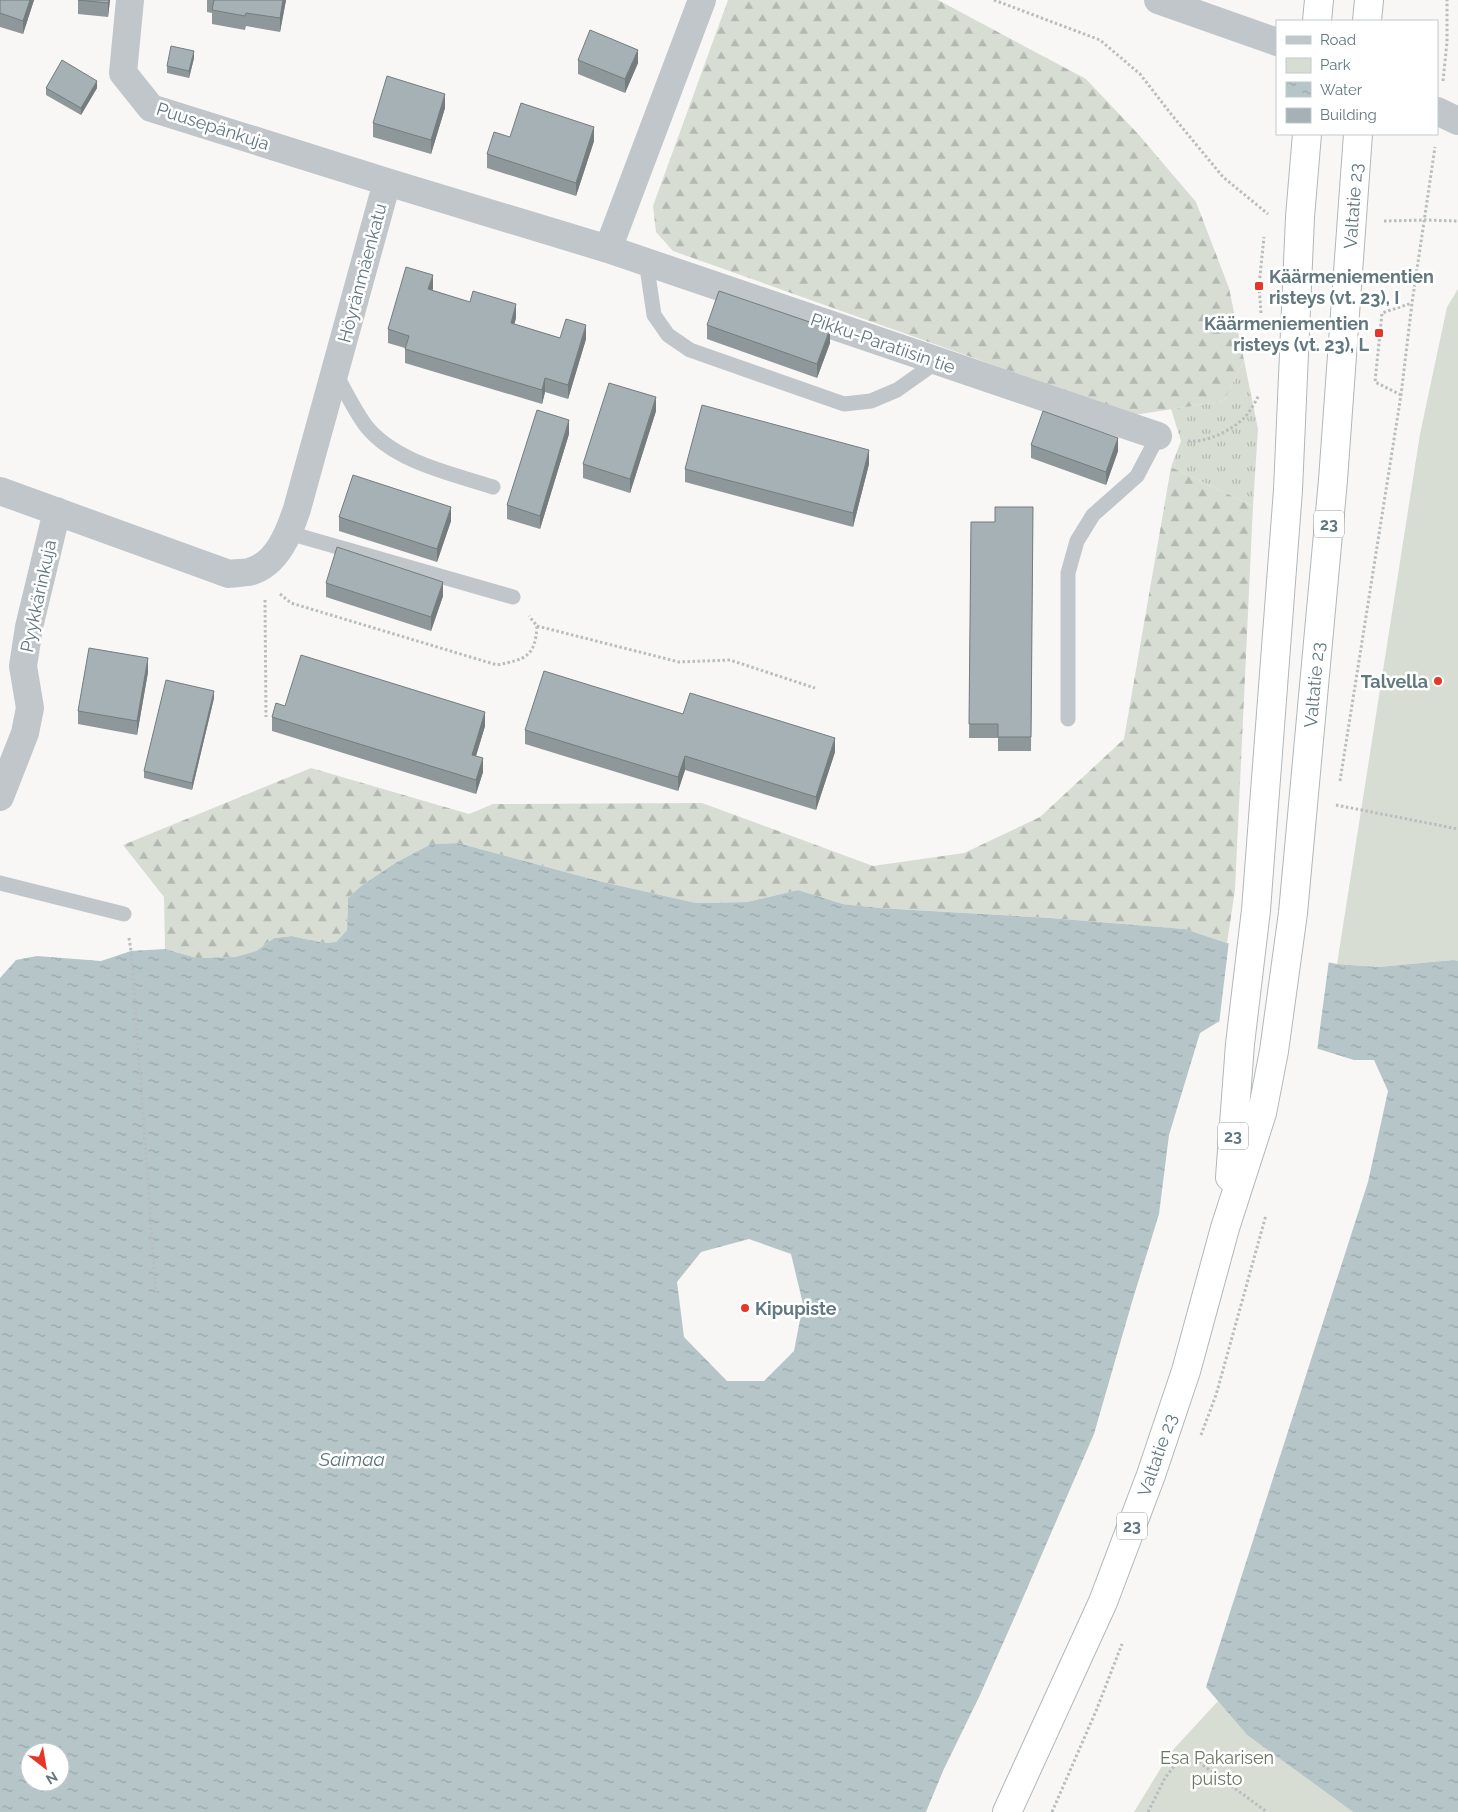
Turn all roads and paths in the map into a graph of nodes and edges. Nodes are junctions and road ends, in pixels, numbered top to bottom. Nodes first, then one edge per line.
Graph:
1 (130, 0) edge
2 (702, 0) edge
3 (994, 0) edge
4 (1158, 0) edge
5 (1319, 0) edge
6 (1369, 0) edge
7 (1317, 20) edge
8 (1367, 20) edge
9 (1276, 42) edge
10 (1438, 111) edge
11 (1458, 121) edge
12 (1307, 135) edge
13 (1358, 135) edge
14 (387, 182) junction
15 (1267, 214) junction
16 (1300, 217) junction
17 (1425, 220) junction
18 (1458, 221) edge
19 (1266, 223) dead end
20 (1350, 223) junction
21 (1265, 232) dead end
22 (608, 249) junction
23 (646, 262) junction
24 (1412, 303) junction
25 (1261, 314) dead end
26 (938, 361) junction
27 (335, 373) junction
28 (1261, 389) dead end
29 (1401, 395) junction
30 (1158, 436) junction
31 (493, 487) dead end
32 (0, 491) edge
33 (58, 511) junction
34 (289, 533) junction
35 (258, 577) junction
36 (512, 597) joint
37 (537, 626) junction
38 (815, 688) dead end
39 (266, 717) dead end
40 (1068, 719) dead end
41 (1340, 785) dead end
42 (0, 797) edge
43 (1335, 814) dead end
44 (1458, 829) edge
45 (0, 883) edge
46 (124, 914) dead end
47 (132, 951) dead end
48 (1225, 1228) junction
49 (156, 1293) dead end
50 (1007, 1812) edge
51 (1148, 1812) edge
52 (1267, 1812) edge

1 - 14 street, Puusepänkuja
2 - 22 street
3 - 15 path
4 - 9 street
5 - 7 highway
6 - 8 highway
10 - 11 street
12 - 16 highway, Valtatie 23 / 23
13 - 20 highway, Valtatie 23 / 23
14 - 22 street, Höyränmäenkatu
14 - 27 street, Höyränmäenkatu
15 - 16 path
15 - 19 path
16 - 48 highway, Valtatie 23 / 23
17 - 18 path
17 - 20 path
17 - 24 path
20 - 48 highway, Valtatie 23 / 23
21 - 25 path
22 - 23 street, Pikku-Paratiisin tie
23 - 26 street, Pikku-Paratiisin tie
23 - 26 lane
24 - 29 path
24 - 29 path
26 - 30 street, Pikku-Paratiisin tie
27 - 31 lane
27 - 34 street, Höyränmäenkatu
28 - 30 path
29 - 41 path
30 - 40 lane
32 - 33 street
33 - 35 street
33 - 42 street, Pyykkärinkuja
34 - 35 street, Höyränmäenkatu
34 - 36 lane
35 - 37 path
35 - 39 path
36 - 37 path
37 - 38 path
43 - 44 path
45 - 46 lane
47 - 49 path
48 - 50 highway, Valtatie 23 / 23
51 - 52 path

